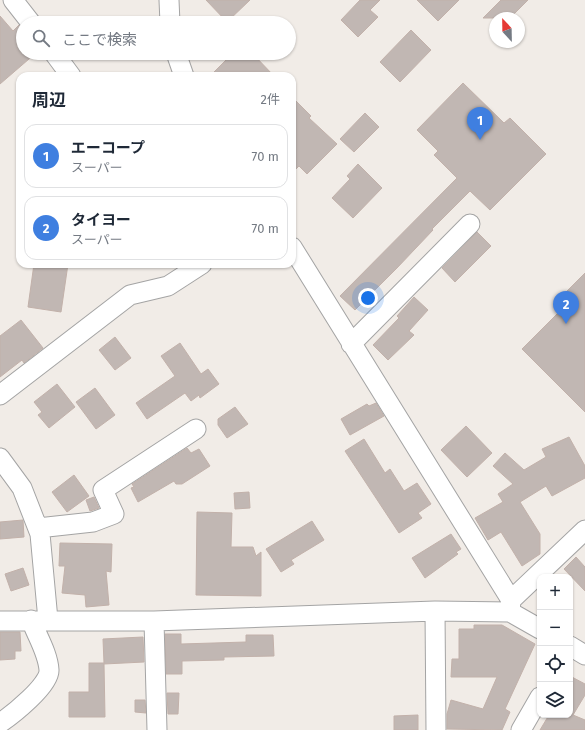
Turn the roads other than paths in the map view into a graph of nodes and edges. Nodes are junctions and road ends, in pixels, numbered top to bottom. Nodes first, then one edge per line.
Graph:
1 (13, 0) edge
2 (169, 0) edge
3 (26, 16) edge
4 (170, 16) edge
5 (59, 60) edge
6 (178, 60) edge
7 (68, 72) edge
8 (183, 72) edge
9 (470, 224) dead end
10 (296, 254) edge
11 (196, 268) edge
12 (351, 344) junction
13 (0, 395) edge
14 (196, 429) dead end
15 (0, 458) edge
16 (38, 528) junction
17 (582, 540) edge
18 (510, 606) junction
19 (435, 612) junction
20 (40, 620) junction
21 (0, 621) edge
22 (154, 621) junction
23 (537, 627) edge
24 (573, 648) edge
25 (585, 655) edge
26 (537, 702) edge
27 (0, 724) edge
28 (157, 730) edge
29 (436, 730) edge
30 (521, 730) edge

1 - 3 street
2 - 4 street
5 - 7 street
6 - 8 street
9 - 12 street
10 - 12 street
11 - 13 street
12 - 18 street
14 - 16 street
15 - 16 street
16 - 20 street
17 - 18 street
18 - 19 street
18 - 23 street
19 - 22 street
19 - 29 street
20 - 21 street
20 - 22 street
20 - 27 street
22 - 28 street
24 - 25 street
26 - 30 street

